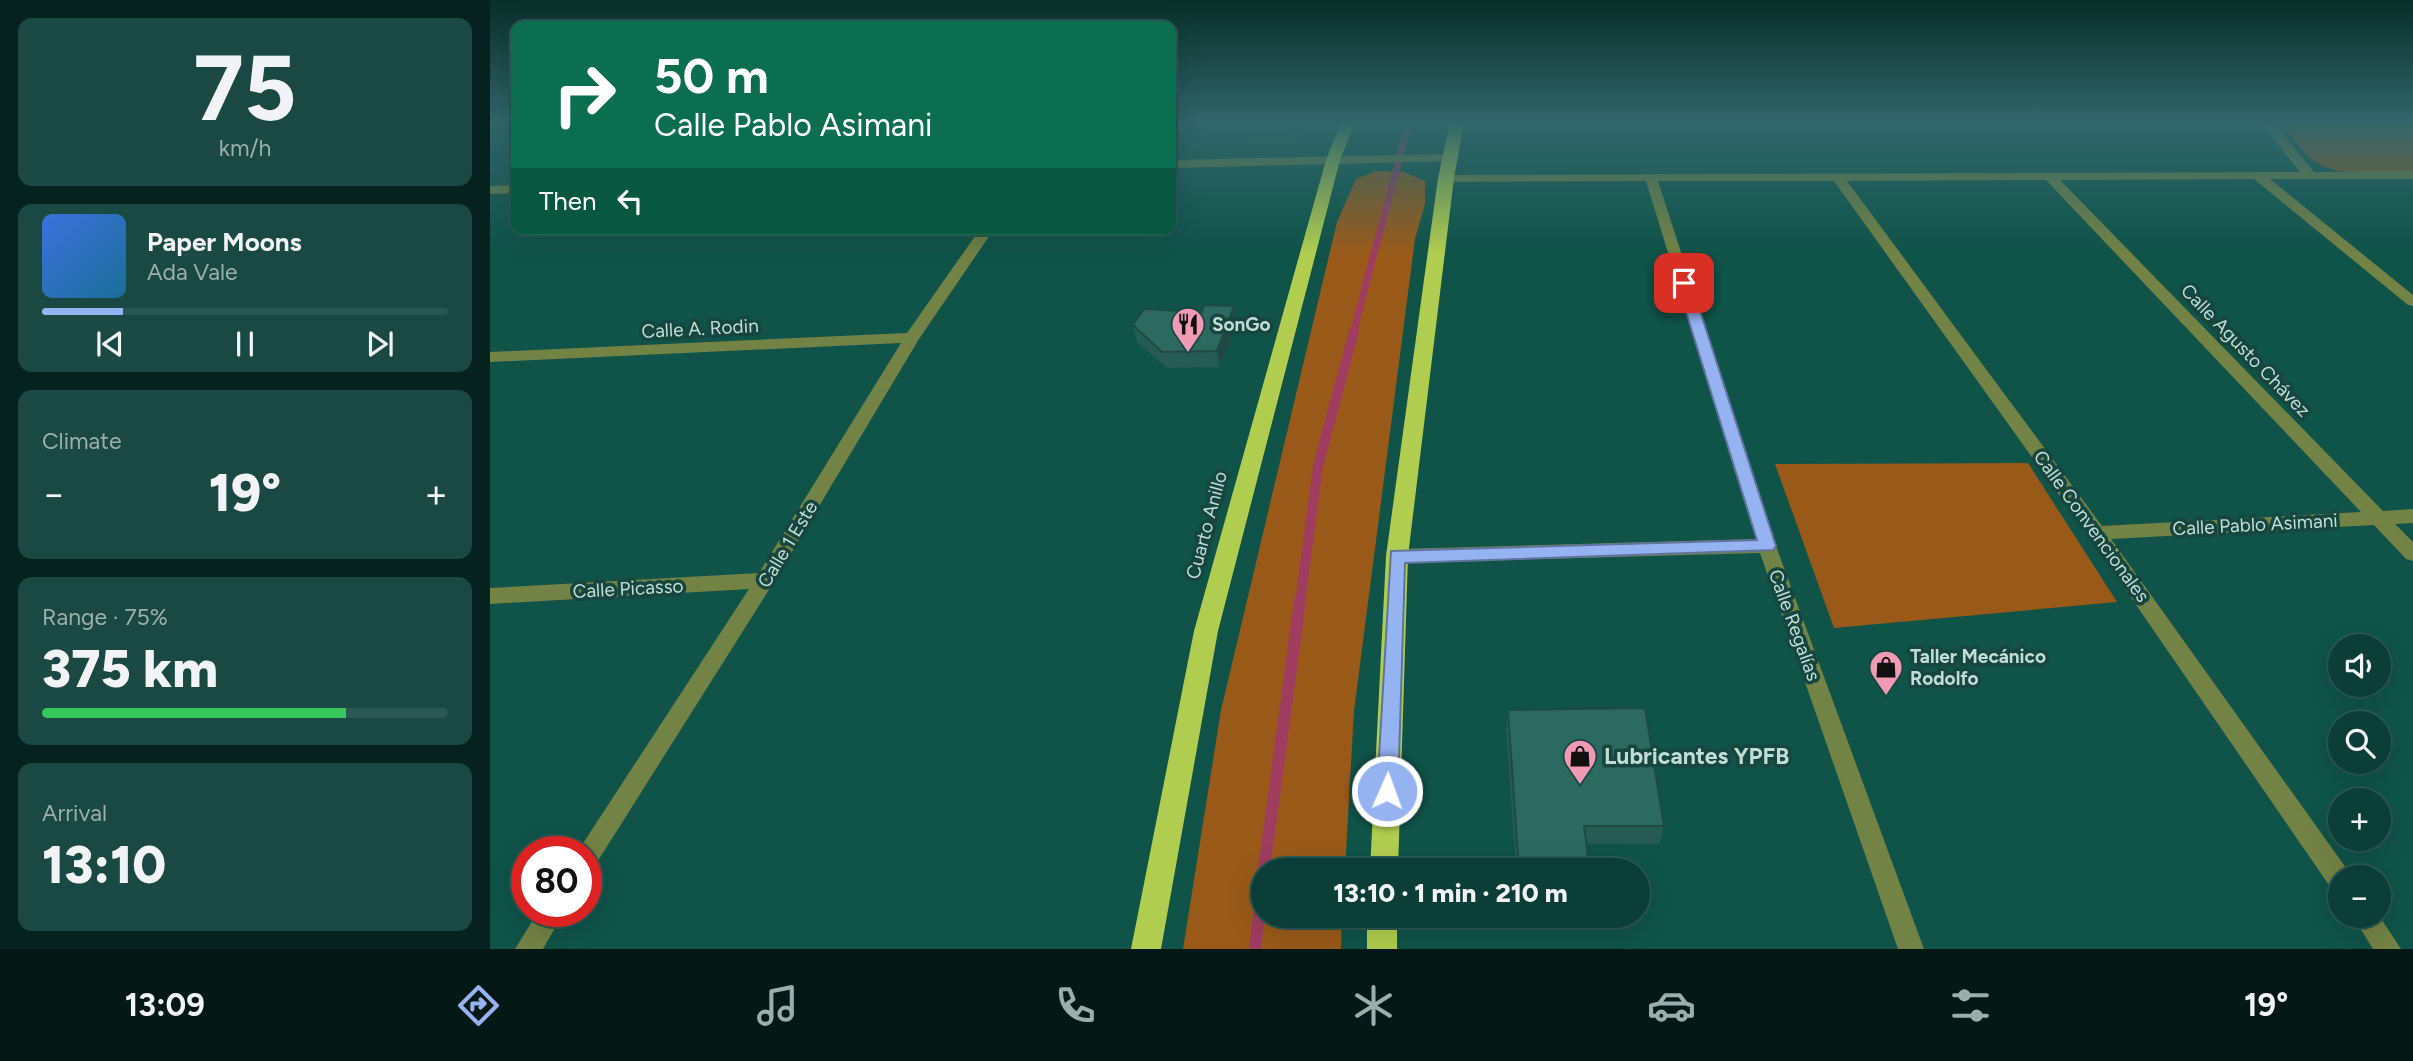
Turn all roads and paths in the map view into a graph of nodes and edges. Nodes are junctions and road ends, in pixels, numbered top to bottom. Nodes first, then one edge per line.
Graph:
1 (1331, 166) edge
2 (1443, 166) edge
3 (2302, 166) edge
4 (1448, 168) junction
5 (2413, 174) edge
6 (2257, 175) junction
7 (2309, 175) junction
8 (2049, 176) junction
9 (1651, 177) junction
10 (1838, 177) junction
11 (511, 189) edge
12 (490, 190) edge
13 (983, 235) edge
14 (2413, 302) edge
15 (912, 338) junction
16 (490, 357) edge
17 (2413, 516) edge
18 (2378, 518) junction
19 (2097, 533) junction
20 (1767, 546) junction
21 (2413, 554) edge
22 (1397, 556) junction
23 (765, 580) junction
24 (490, 596) edge
25 (601, 836) edge
26 (1384, 858) edge
27 (2329, 865) edge
28 (542, 927) edge
29 (1382, 928) edge
30 (2373, 928) edge
31 (528, 949) edge
32 (1146, 949) edge
33 (1382, 949) edge
34 (1911, 949) edge
35 (2388, 949) edge

1 - 32 highway, Cuarto Anillo
2 - 4 street
3 - 7 street
4 - 9 street
4 - 22 highway
5 - 7 street
6 - 7 street
6 - 8 street
6 - 14 street
8 - 10 street
8 - 18 street, Calle Agusto Chávez
9 - 10 street
9 - 20 street, Calle Regalías
10 - 19 street, Calle Convencionales
11 - 12 street
13 - 15 street, Calle 1 Este
15 - 16 street, Calle A. Rodin
15 - 23 street, Calle 1 Este
17 - 18 street, Calle Pablo Asimani
18 - 19 street, Calle Pablo Asimani
18 - 21 street, Calle Agusto Chávez
19 - 27 street, Calle Convencionales
20 - 22 street
20 - 34 street, Calle Regalías
22 - 26 highway
23 - 24 street, Calle Picasso
23 - 25 street, Calle 1 Este
28 - 31 street
29 - 33 highway
30 - 35 street

